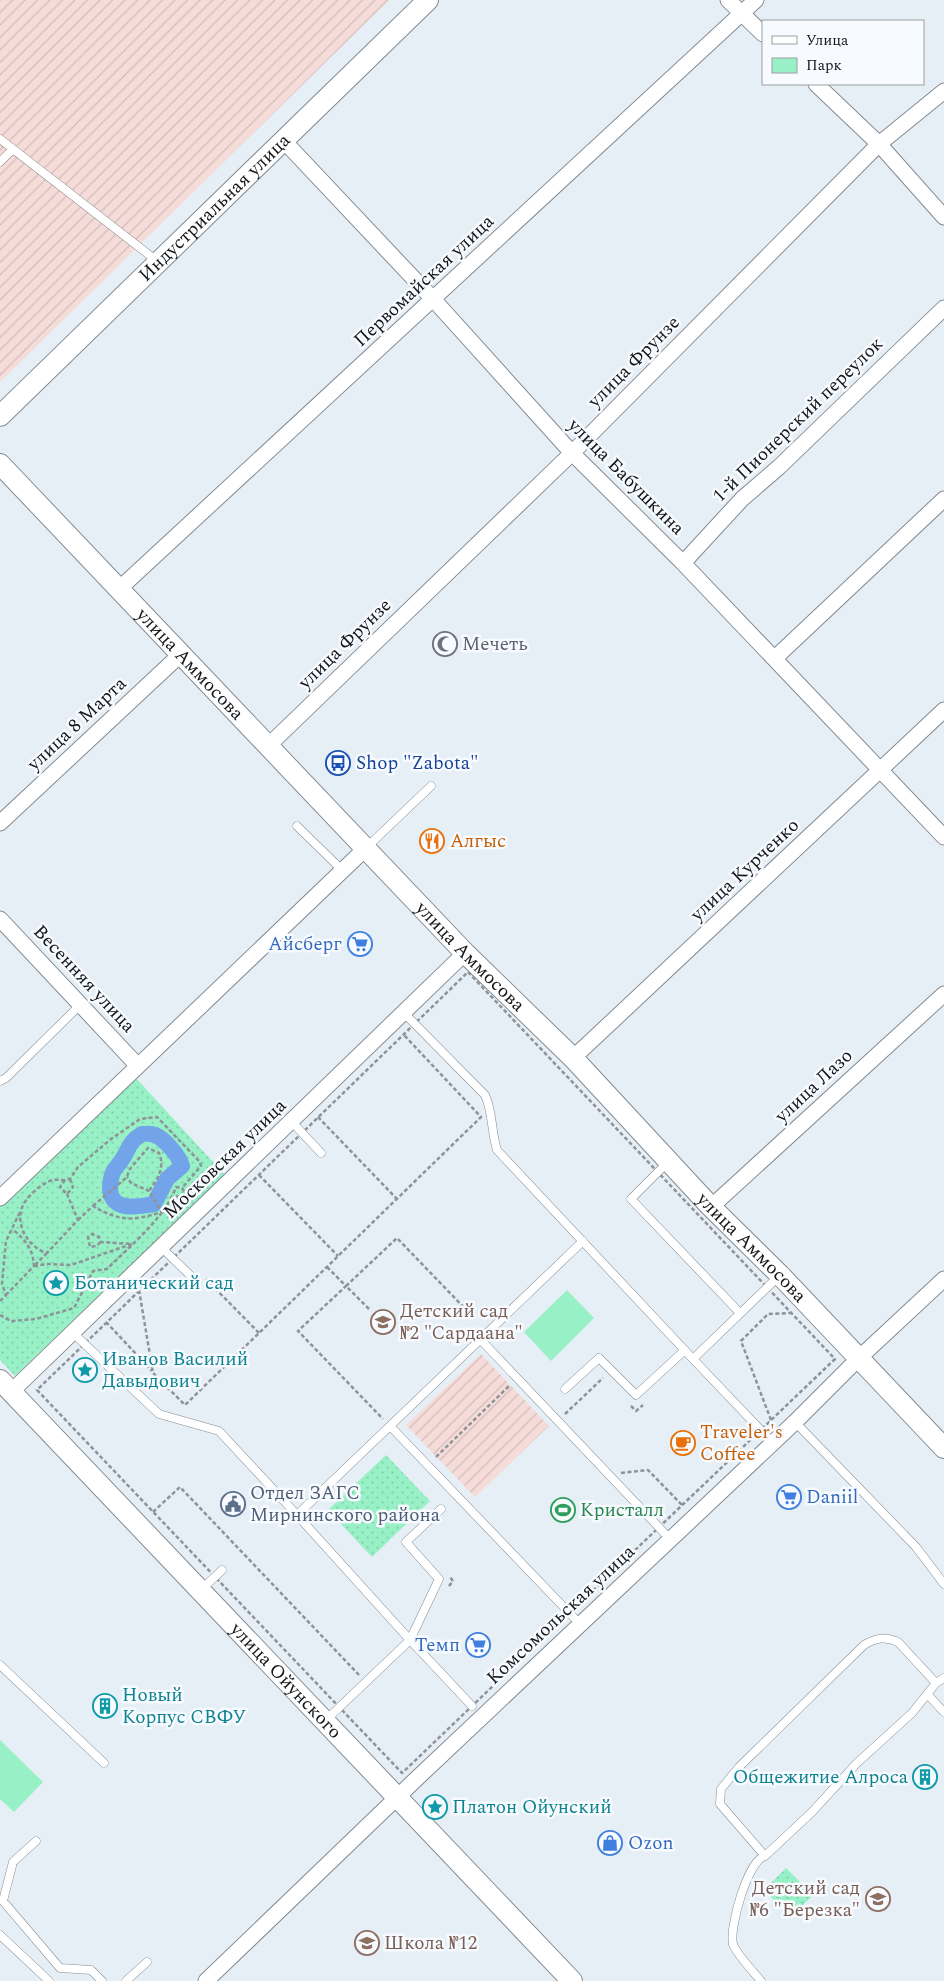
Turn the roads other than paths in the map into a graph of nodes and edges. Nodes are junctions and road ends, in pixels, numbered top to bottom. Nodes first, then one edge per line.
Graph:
1 (428, 0) edge
2 (728, 0) edge
3 (756, 0) edge
4 (742, 14) junction
5 (762, 33) edge
6 (817, 85) edge
7 (944, 91) edge
8 (0, 139) edge
9 (284, 140) junction
10 (879, 144) junction
11 (14, 149) junction
12 (0, 162) edge
13 (944, 217) edge
14 (158, 262) junction
15 (434, 299) junction
16 (944, 308) edge
17 (0, 416) edge
18 (572, 453) junction
19 (0, 464) edge
20 (944, 499) edge
21 (683, 563) junction
22 (119, 590) junction
23 (180, 654) junction
24 (774, 658) junction
25 (944, 710) edge
26 (268, 746) junction
27 (881, 770) junction
28 (431, 786) dead end
29 (0, 823) edge
30 (297, 826) dead end
31 (944, 837) edge
32 (365, 849) junction
33 (342, 870) junction
34 (0, 920) edge
35 (465, 953) junction
36 (944, 994) edge
37 (80, 1005) junction
38 (404, 1013) junction
39 (573, 1058) junction
40 (138, 1066) junction
41 (0, 1081) edge
42 (292, 1122) junction
43 (321, 1152) dead end
44 (669, 1162) junction
45 (0, 1198) edge
46 (712, 1207) junction
47 (583, 1241) junction
48 (162, 1248) junction
49 (780, 1275) junction
50 (944, 1279) edge
51 (195, 1280) dead end
52 (740, 1313) junction
53 (74, 1334) junction
54 (480, 1339) junction
55 (685, 1350) junction
56 (692, 1358) junction
57 (858, 1359) junction
58 (6, 1385) edge
59 (565, 1389) dead end
60 (795, 1422) junction
61 (388, 1424) junction
62 (773, 1443) junction
63 (944, 1448) edge
64 (441, 1509) dead end
65 (297, 1514) junction
66 (670, 1539) junction
67 (222, 1570) dead end
68 (944, 1584) edge
69 (201, 1590) junction
70 (580, 1624) junction
71 (410, 1640) junction
72 (0, 1665) edge
73 (944, 1678) edge
74 (936, 1683) junction
75 (928, 1695) junction
76 (472, 1706) dead end
77 (944, 1712) edge
78 (324, 1722) junction
79 (104, 1763) dead end
80 (396, 1798) junction
81 (36, 1842) dead end
82 (765, 1856) junction
83 (1, 1902) edge
84 (0, 1935) edge
85 (147, 1962) dead end
86 (49, 1981) edge
87 (102, 1981) edge
88 (126, 1981) edge
89 (206, 1981) edge
90 (572, 1981) edge
91 (761, 1981) edge

1 - 9 main road, Индустриальная улица
2 - 4 street
3 - 4 street, Первомайская улица
4 - 5 street
4 - 15 street, Первомайская улица
6 - 10 street
7 - 10 street, улица Фрунзе
8 - 11 lane
9 - 14 main road, Индустриальная улица
9 - 15 street, улица Бабушкина
10 - 13 street
10 - 18 street, улица Фрунзе
11 - 12 lane
11 - 14 lane
14 - 17 main road, Индустриальная улица
15 - 18 street, улица Бабушкина
15 - 22 street, Первомайская улица
16 - 21 street, 1-й Пионерский переулок
18 - 21 street, улица Бабушкина
18 - 26 street, улица Фрунзе
19 - 22 main road, улица Аммосова
20 - 24 street
21 - 24 street, улица Бабушкина
22 - 23 main road, улица Аммосова
23 - 26 main road, улица Аммосова
23 - 29 street, улица 8 Марта
24 - 27 street, улица Бабушкина
25 - 27 street, улица Курченко
26 - 32 main road, улица Аммосова
27 - 31 street, улица Бабушкина
27 - 39 street, улица Курченко
28 - 32 lane
30 - 33 lane
32 - 33 street
32 - 35 main road, улица Аммосова
33 - 40 street
34 - 37 street, Весенняя улица
35 - 38 street, Московская улица
35 - 39 main road, улица Аммосова
36 - 46 street, улица Лазо
37 - 40 street, Весенняя улица
37 - 41 lane
38 - 42 street, Московская улица
38 - 47 lane
39 - 44 main road, улица Аммосова
40 - 45 street
42 - 43 lane
42 - 48 street, Московская улица
44 - 46 main road, улица Аммосова
44 - 52 lane
46 - 49 main road, улица Аммосова
47 - 54 lane
47 - 55 lane
48 - 51 lane
48 - 53 street, Московская улица
49 - 52 lane
49 - 57 main road, улица Аммосова
50 - 57 street, Комсомольская улица
52 - 56 lane
53 - 58 street, Московская улица
53 - 65 lane
54 - 61 lane
54 - 66 lane
55 - 56 lane
55 - 59 lane
56 - 62 lane
57 - 60 street, Комсомольская улица
57 - 63 main road, улица Аммосова
58 - 69 main road, улица Ойунского
60 - 62 street, Комсомольская улица
60 - 68 lane
61 - 65 lane
61 - 70 lane
62 - 66 street, Комсомольская улица
64 - 71 lane
65 - 71 lane
66 - 70 street, Комсомольская улица
67 - 69 lane
69 - 78 main road, улица Ойунского
70 - 80 street, Комсомольская улица
71 - 76 lane
71 - 78 lane
72 - 79 lane
73 - 74 lane
74 - 75 lane
74 - 82 lane
75 - 77 lane
75 - 82 lane
78 - 80 main road, улица Ойунского
80 - 89 street, Комсомольская улица
80 - 90 main road, улица Ойунского
81 - 83 lane
82 - 91 lane
83 - 87 lane
84 - 86 lane
85 - 88 lane

